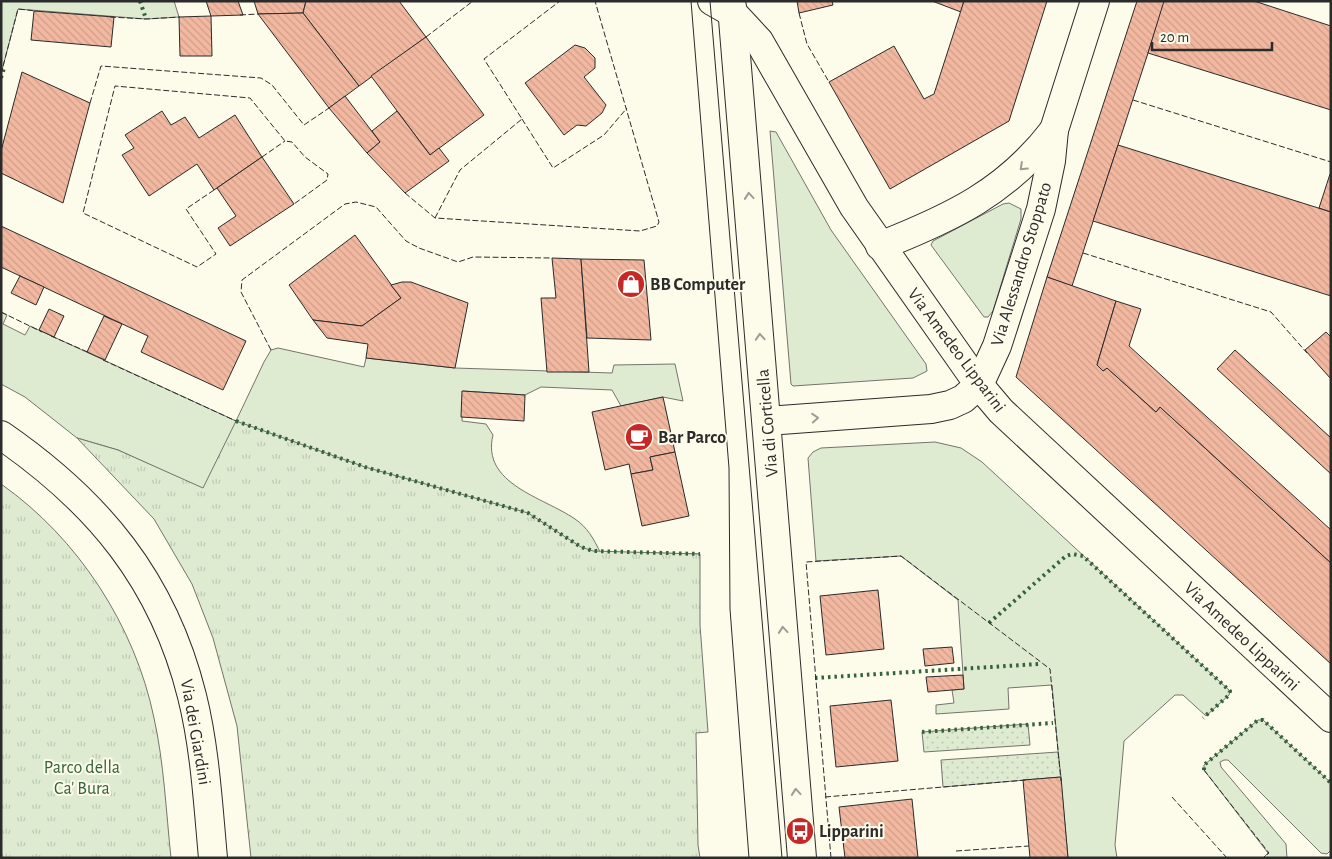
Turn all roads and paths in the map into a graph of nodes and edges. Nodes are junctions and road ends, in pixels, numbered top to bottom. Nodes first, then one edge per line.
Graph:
1 (1095, 1) edge
2 (726, 5) edge
3 (1054, 130) junction
4 (880, 246) junction
5 (979, 385) junction
6 (766, 421) junction
7 (1, 435) edge
8 (1331, 718) edge
9 (213, 858) edge
10 (802, 858) edge

1 - 3 street, Via Alessandro Stoppato
2 - 4 street, Via Amedeo Lipparini
6 -> 2 street, Via di Corticella
3 -> 4 street, Via Alessandro Stoppato
3 - 5 street, Via Alessandro Stoppato
4 - 5 street, Via Amedeo Lipparini
6 -> 5 street, Via Alessandro Stoppato
5 - 8 street, Via Amedeo Lipparini
10 -> 6 street, Via di Corticella
7 - 9 street, Via dei Giardini

